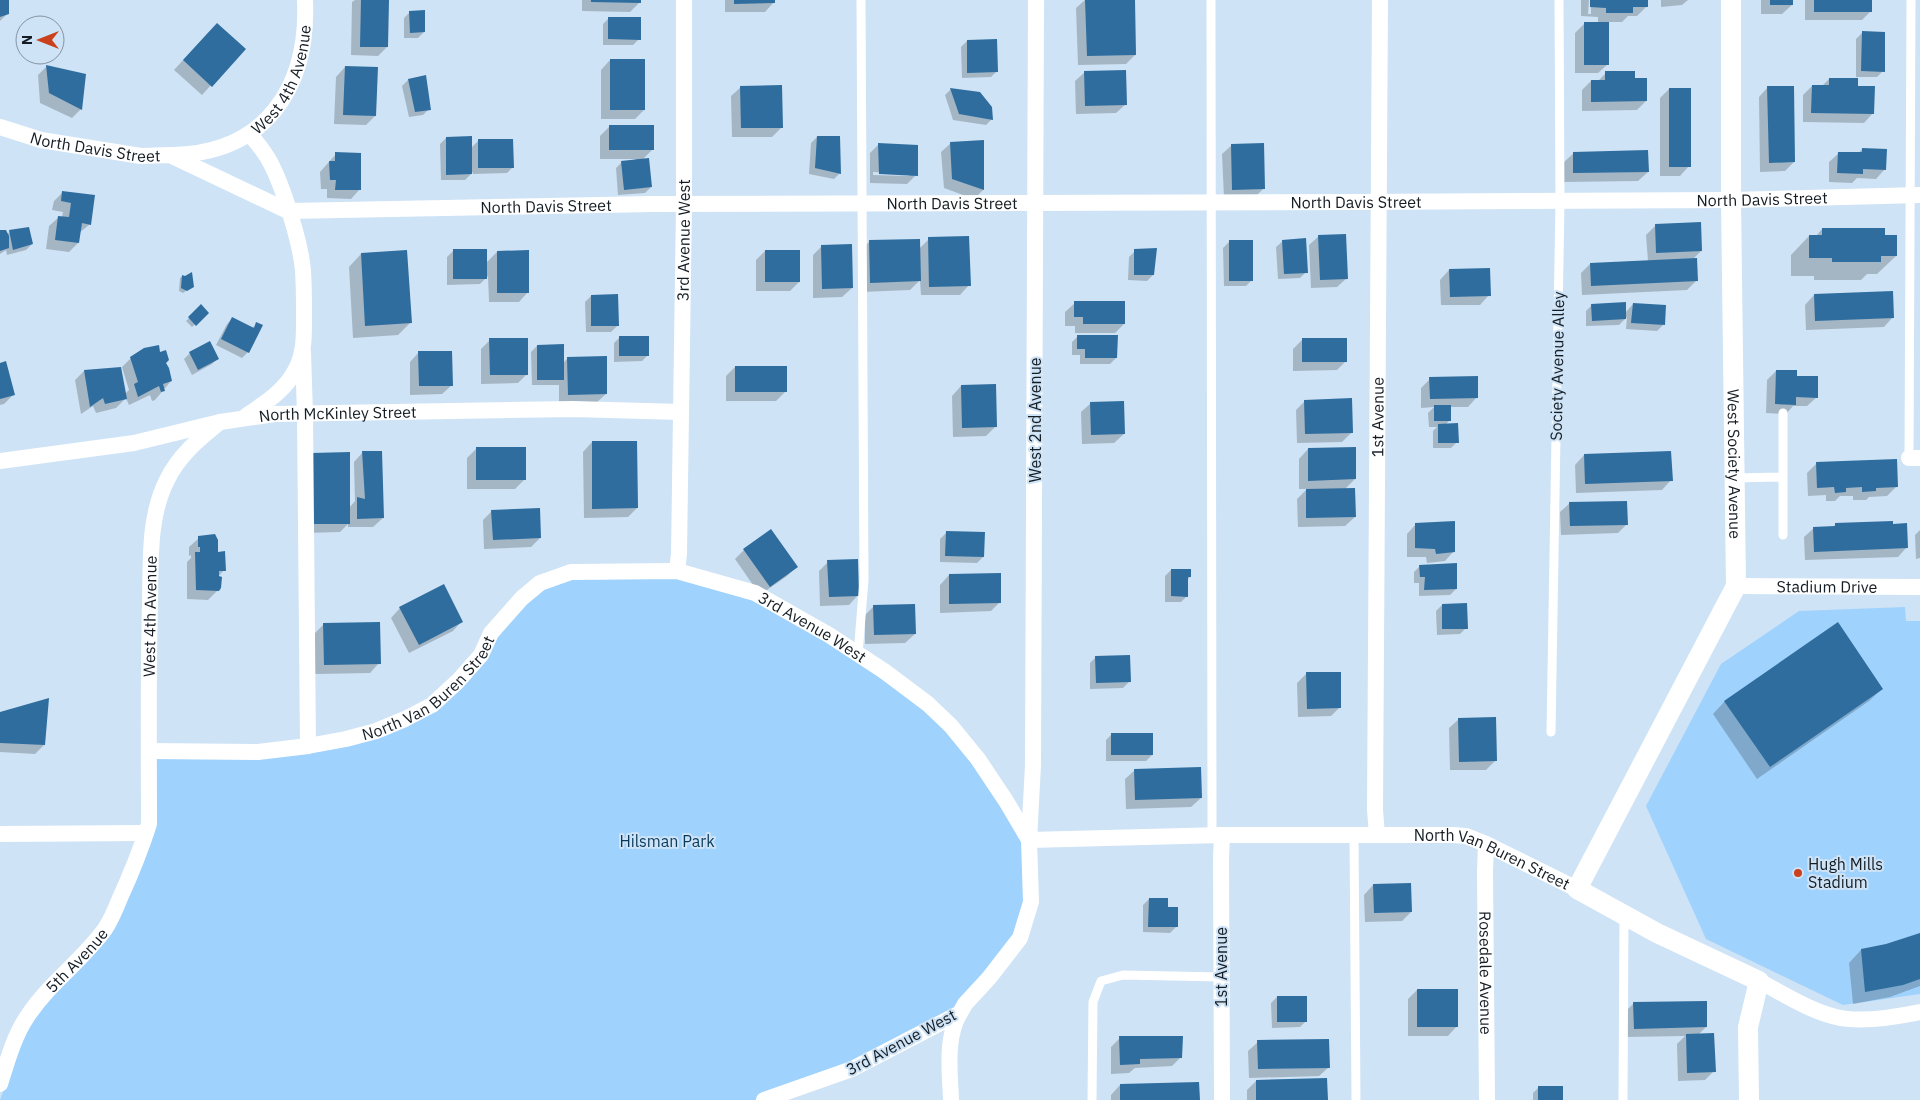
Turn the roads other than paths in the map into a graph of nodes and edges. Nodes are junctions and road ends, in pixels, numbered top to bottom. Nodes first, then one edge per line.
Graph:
1 (305, 0) edge
2 (684, 0) edge
3 (861, 0) edge
4 (1036, 0) edge
5 (1211, 0) edge
6 (1380, 0) edge
7 (1559, 0) edge
8 (1731, 0) edge
9 (1911, 0) edge
10 (0, 127) edge
11 (250, 134) junction
12 (170, 156) junction
13 (1915, 195) edge
14 (1560, 200) junction
15 (1731, 200) junction
16 (1212, 202) junction
17 (1380, 202) junction
18 (861, 204) junction
19 (1035, 204) junction
20 (684, 205) junction
21 (288, 211) junction
22 (303, 352) junction
23 (681, 412) junction
24 (1783, 413) dead end
25 (305, 414) junction
26 (243, 418) junction
27 (220, 422) junction
28 (1915, 458) edge
29 (0, 461) edge
30 (1783, 477) junction
31 (1734, 478) junction
32 (1783, 535) dead end
33 (677, 571) junction
34 (1736, 586) junction
35 (1920, 587) edge
36 (858, 654) junction
37 (1550, 732) dead end
38 (308, 746) junction
39 (149, 751) junction
40 (146, 833) junction
41 (0, 834) edge
42 (1217, 835) junction
43 (1354, 835) junction
44 (1377, 835) junction
45 (1029, 840) junction
46 (1486, 844) junction
47 (1577, 889) junction
48 (1624, 914) junction
49 (1221, 976) junction
50 (1759, 981) junction
51 (1920, 1012) edge
52 (960, 1013) junction
53 (0, 1084) edge
54 (764, 1100) edge
55 (951, 1100) edge
56 (1092, 1100) edge
57 (1222, 1100) edge
58 (1356, 1100) edge
59 (1486, 1100) edge
60 (1623, 1100) edge
61 (1749, 1100) edge

1 - 11 street, West 4th Avenue
2 - 20 street, 3rd Avenue West
3 - 18 lane
4 - 19 street, West 2nd Avenue
5 - 16 lane
6 - 17 street, 1st Avenue
7 - 14 lane, Society Avenue Alley
8 - 15 street, West Society Avenue
9 - 13 lane
10 - 12 street, North Davis Street
11 - 12 street
11 - 21 street, West 4th Avenue
12 - 21 street, North Davis Street
13 - 15 street, North Davis Street
13 - 28 lane
14 - 15 street, North Davis Street
14 - 17 street, North Davis Street
14 - 37 lane, Society Avenue Alley
15 - 31 street, West Society Avenue
16 - 17 street, North Davis Street
16 - 19 street, North Davis Street
16 - 42 lane
17 - 44 street, 1st Avenue
18 - 19 street, North Davis Street
18 - 20 street, North Davis Street
18 - 36 lane
19 - 45 street, West 2nd Avenue
20 - 21 street, North Davis Street
20 - 23 street, 3rd Avenue West
21 - 22 street, West 4th Avenue
22 - 25 street, West 4th Avenue
22 - 26 street, West 4th Avenue
23 - 25 street, North McKinley Street
23 - 33 street, 3rd Avenue West
24 - 30 lane
25 - 26 street, North McKinley Street
25 - 38 street, West 4th Avenue
26 - 27 street, North McKinley Street
27 - 29 street, North McKinley Street
27 - 39 street, West 4th Avenue
30 - 31 lane
30 - 32 lane
31 - 34 street, West Society Avenue
33 - 36 street, 3rd Avenue West
33 - 38 street, North Van Buren Street
34 - 35 street, Stadium Drive
34 - 47 street, West Society Avenue
36 - 45 street, 3rd Avenue West
38 - 39 street, North Van Buren Street
39 - 40 street, West 4th Avenue
40 - 41 street
40 - 53 street, 5th Avenue
42 - 43 street, North Van Buren Street
42 - 45 street, North Van Buren Street
42 - 49 street, 1st Avenue
43 - 44 street, North Van Buren Street
43 - 58 lane
44 - 46 street, North Van Buren Street
45 - 52 street, 3rd Avenue West
46 - 47 street, North Van Buren Street
46 - 59 street, Rosedale Avenue
47 - 48 street, North Van Buren Street
48 - 50 street, North Van Buren Street
48 - 60 lane
49 - 56 lane
49 - 57 street, 1st Avenue
50 - 51 street, North Van Buren Street
50 - 61 street
52 - 54 street, 3rd Avenue West
52 - 55 street

